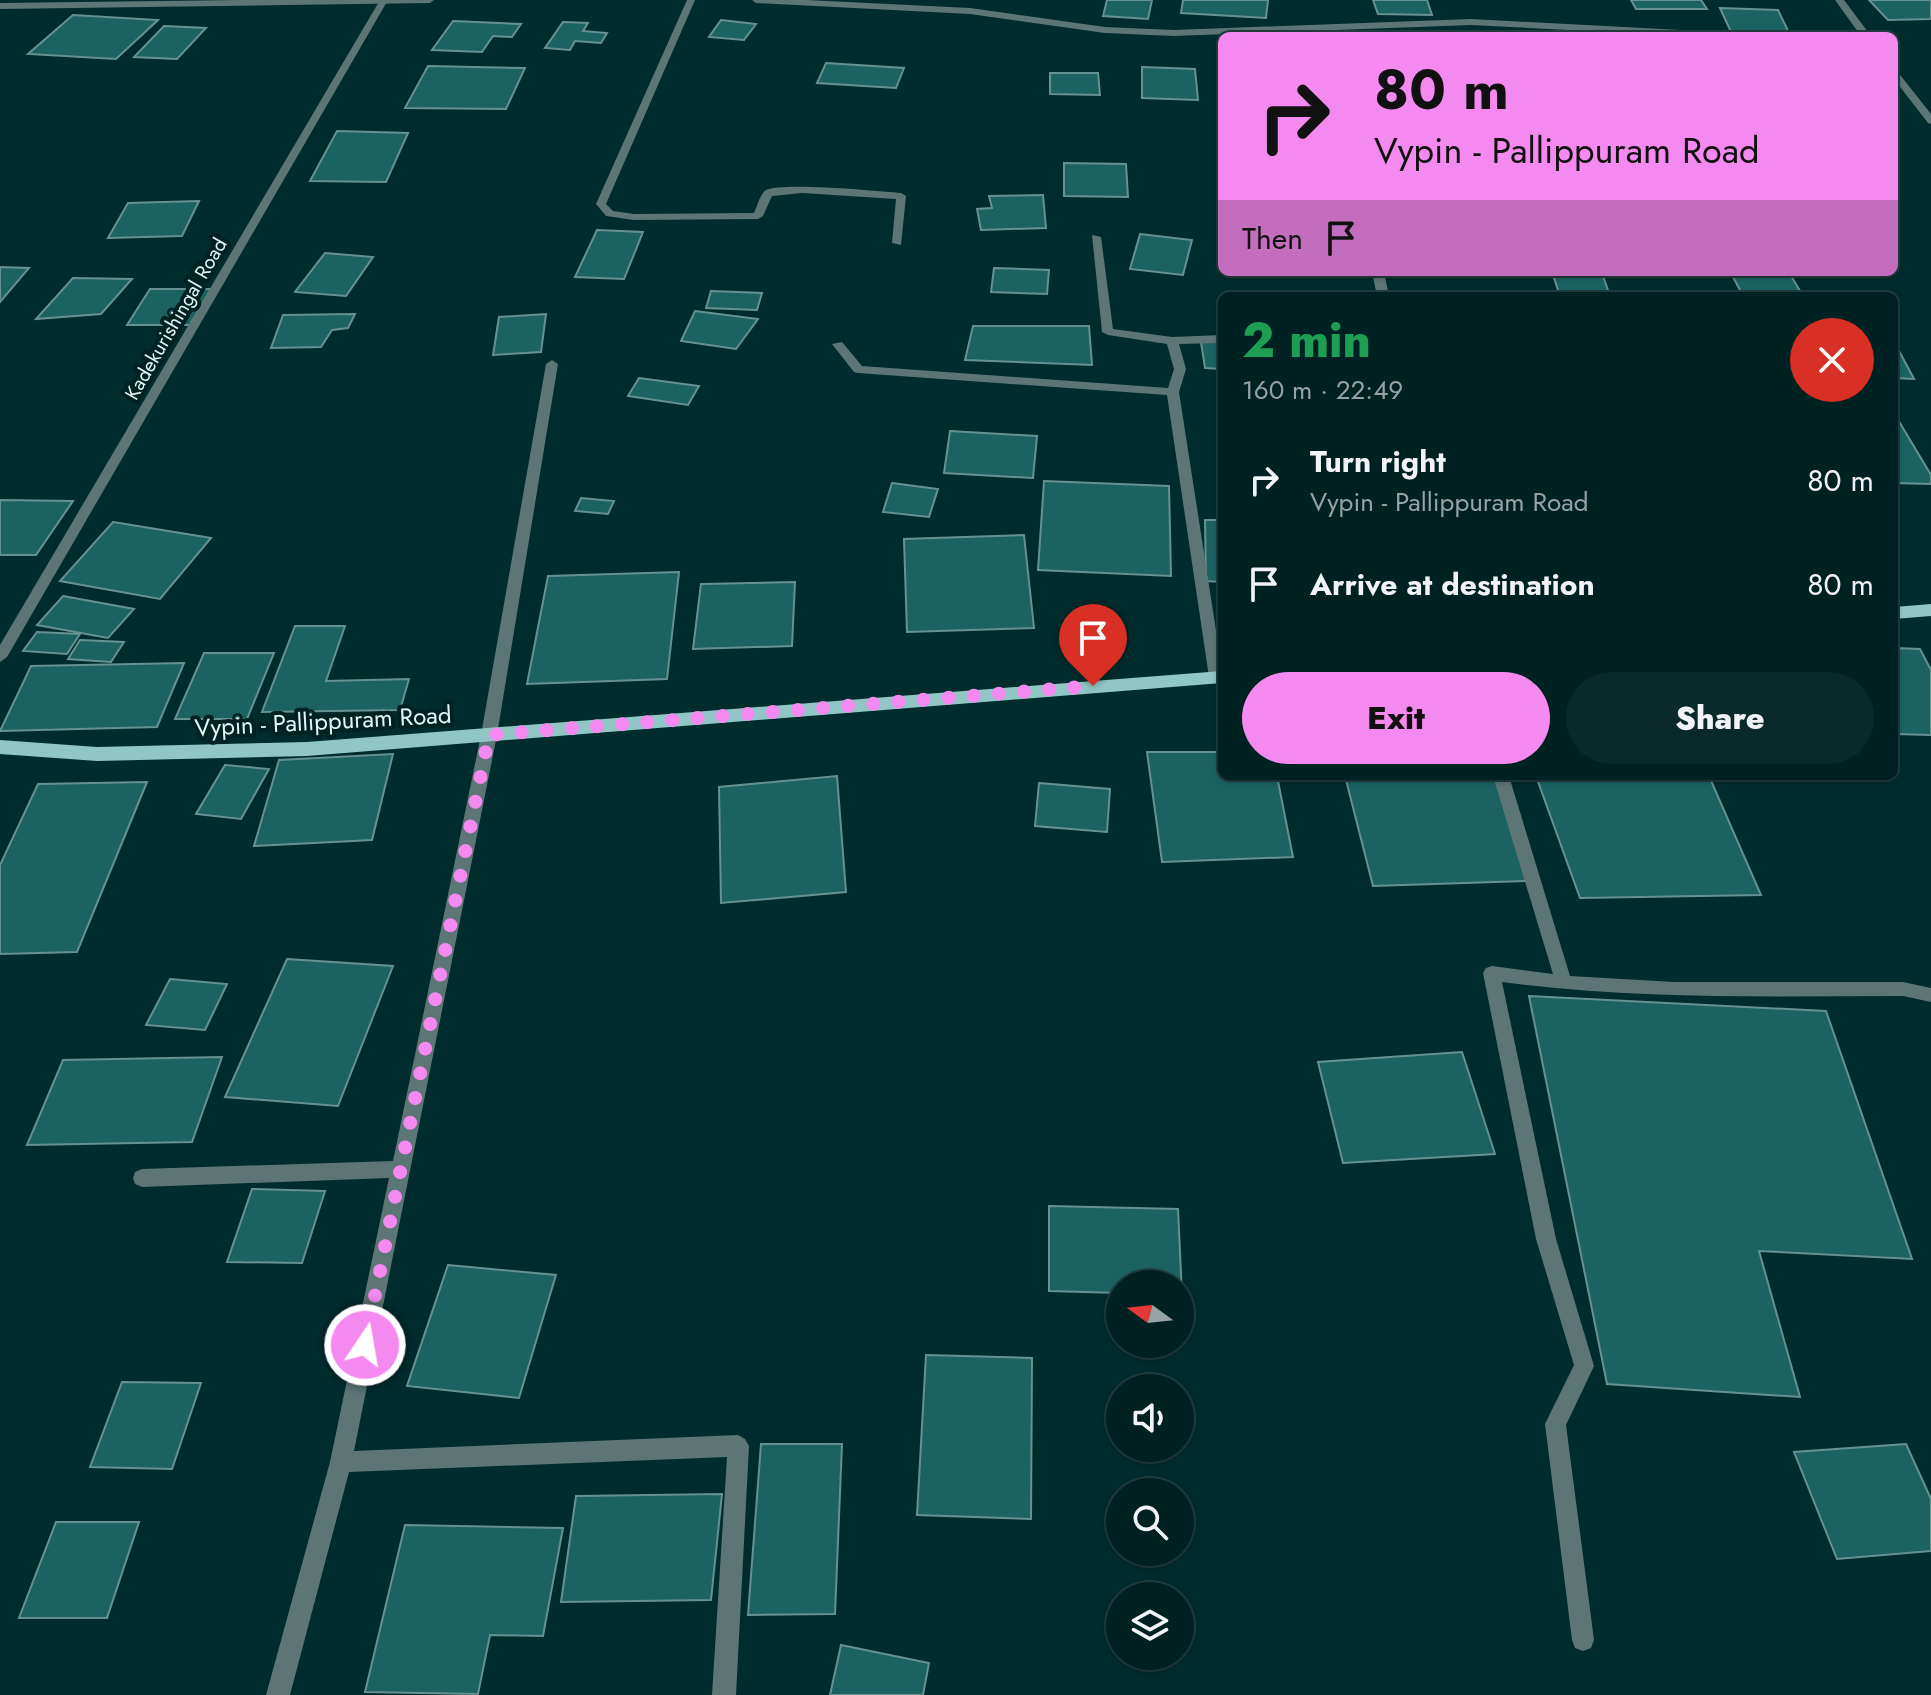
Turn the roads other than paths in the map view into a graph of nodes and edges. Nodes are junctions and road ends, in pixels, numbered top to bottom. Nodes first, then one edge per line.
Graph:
1 (430, 0) edge
2 (691, 0) edge
3 (756, 0) edge
4 (1839, 0) edge
5 (383, 1) edge
6 (782, 1) edge
7 (0, 6) edge
8 (1583, 31) edge
9 (1298, 32) edge
10 (1614, 32) edge
11 (1863, 32) edge
12 (1218, 33) edge
13 (1898, 78) edge
14 (1931, 121) edge
15 (1096, 237) dead end
16 (897, 243) dead end
17 (1218, 339) edge
18 (1172, 341) junction
19 (838, 344) dead end
20 (552, 364) dead end
21 (1173, 392) junction
22 (1931, 610) edge
23 (1898, 613) edge
24 (0, 657) edge
25 (1218, 671) edge
26 (1218, 677) edge
27 (489, 735) junction
28 (0, 747) edge
29 (1502, 780) edge
30 (1564, 983) junction
31 (1931, 995) edge
32 (401, 1169) junction
33 (142, 1178) dead end
34 (341, 1462) junction
35 (1583, 1640) dead end
36 (278, 1695) edge
37 (724, 1695) edge

1 - 5 street
2 - 16 street
3 - 6 street
4 - 11 street
5 - 7 street
5 - 24 street, Kadekurishingal Road
6 - 12 street
8 - 9 street
8 - 10 street
13 - 14 street
15 - 18 street
17 - 18 street
18 - 21 street
19 - 21 street
20 - 27 street
21 - 25 street
22 - 23 main road
26 - 27 main road, Vypin - Pallippuram Road
27 - 28 main road, Vypin - Pallippuram Road
27 - 32 street
29 - 30 street
30 - 31 street
30 - 35 street
32 - 33 street
32 - 34 street
34 - 36 street
34 - 37 street

